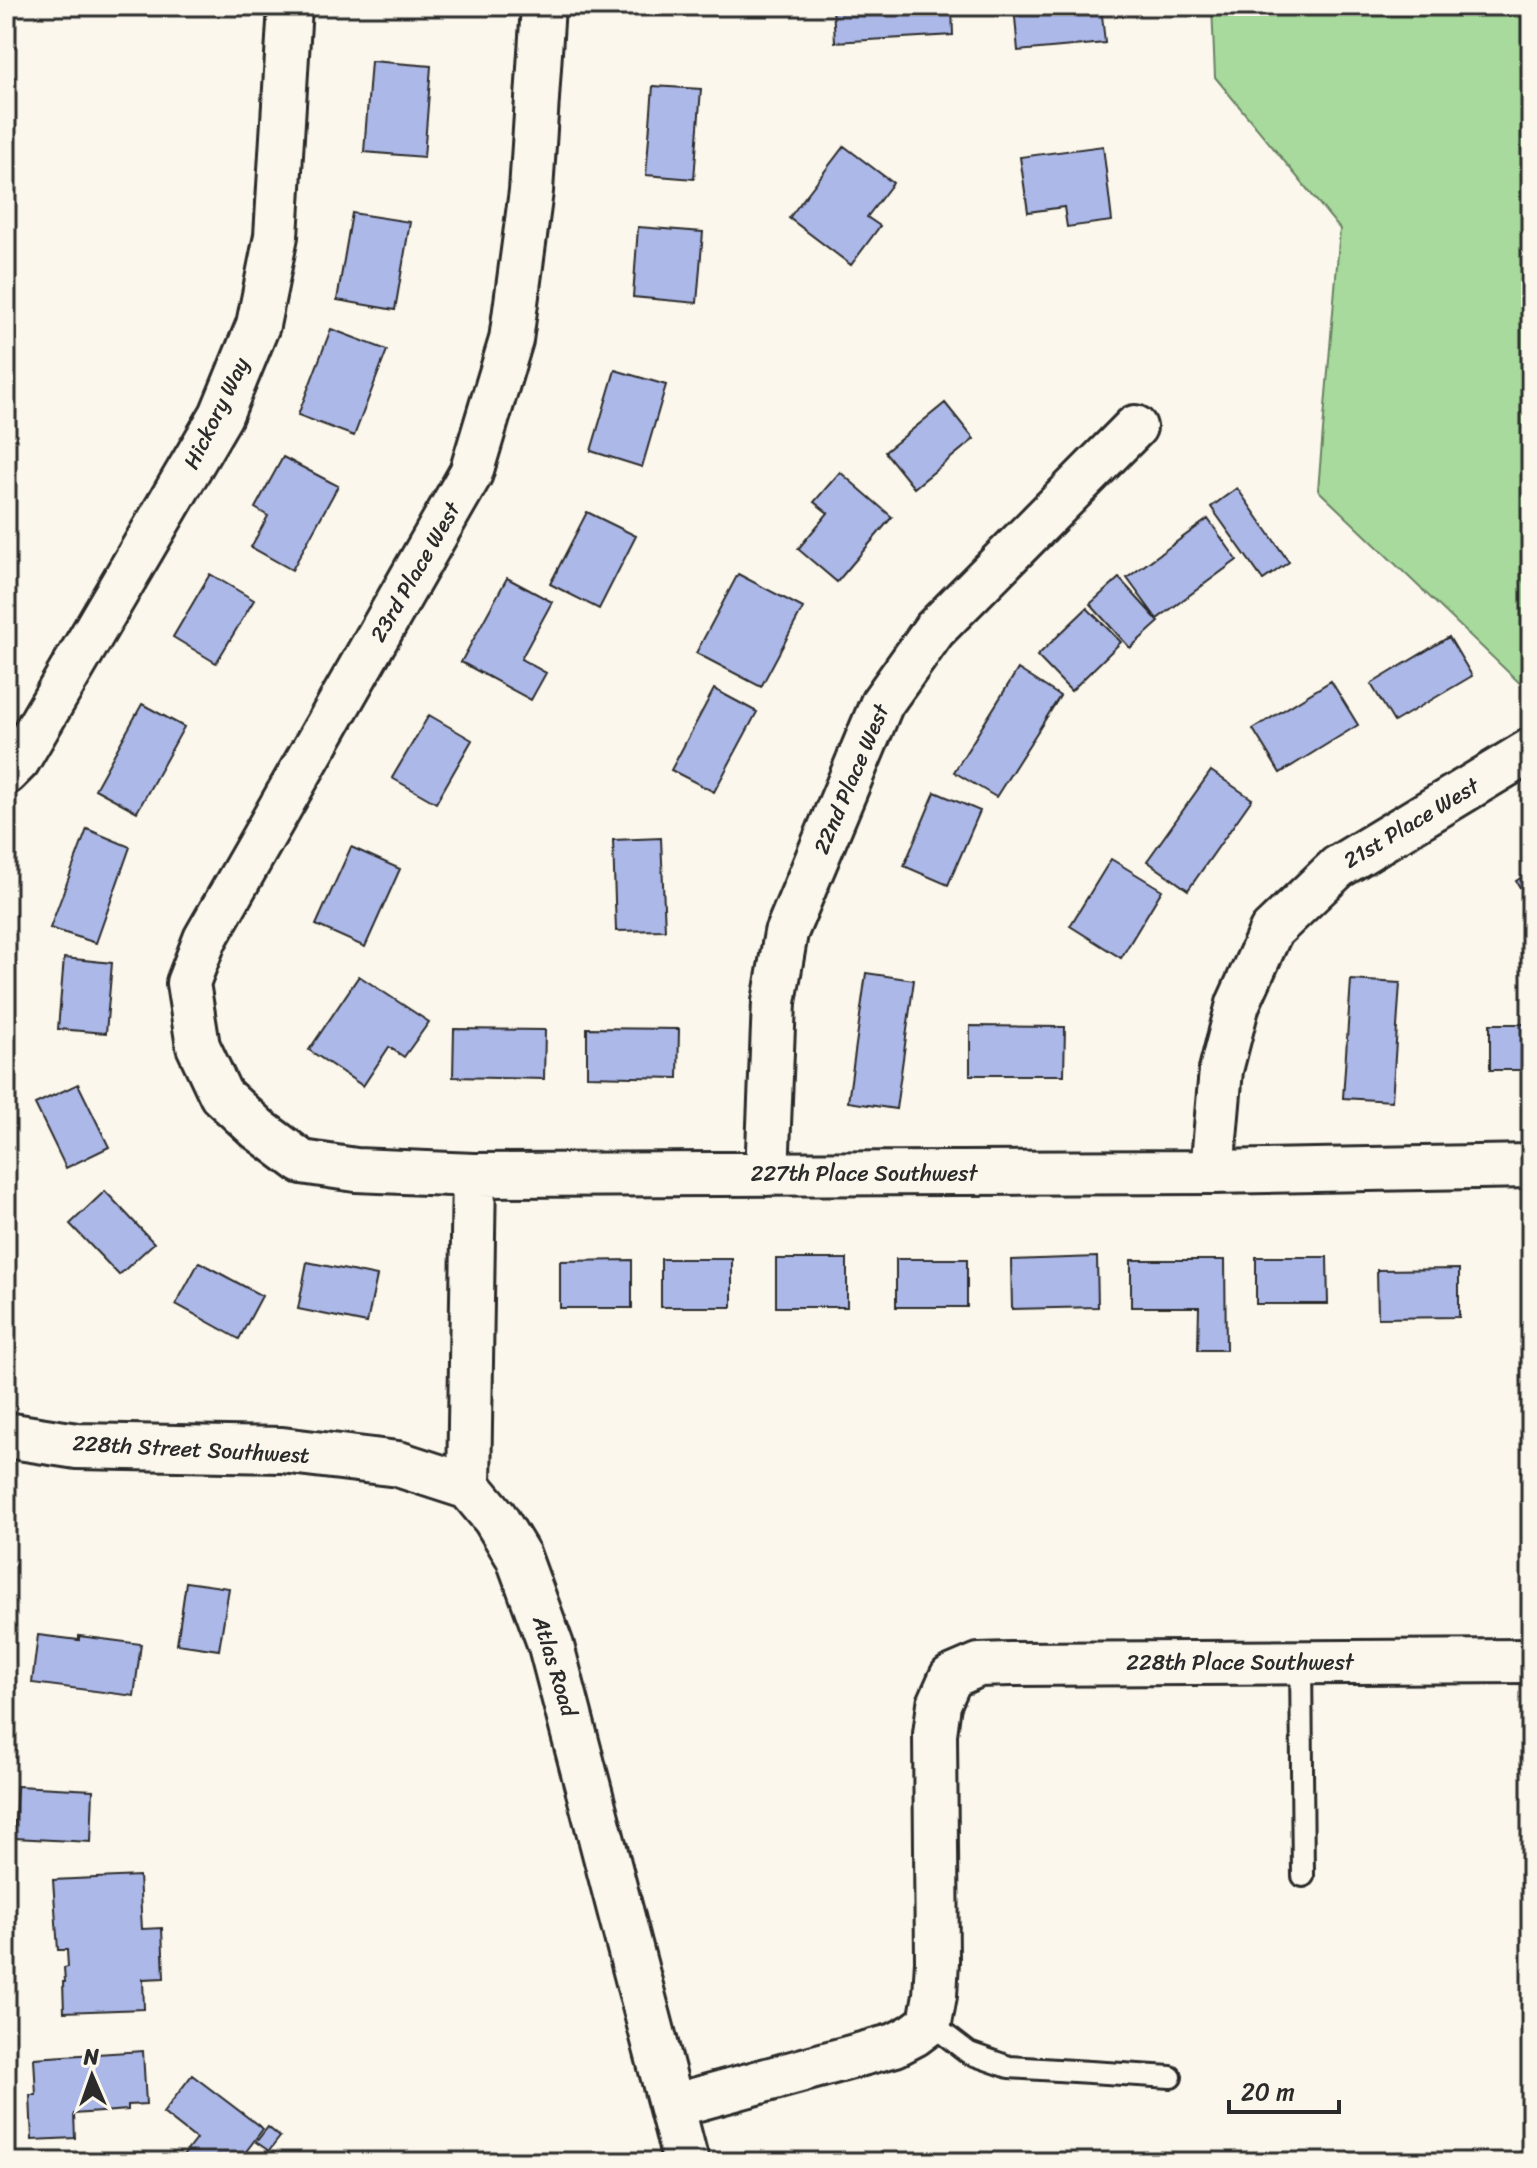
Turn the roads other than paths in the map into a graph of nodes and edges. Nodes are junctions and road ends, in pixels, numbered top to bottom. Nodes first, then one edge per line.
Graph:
1 (290, 6) edge
2 (543, 6) edge
3 (1135, 427) dead end
4 (1531, 750) edge
5 (6, 773) edge
6 (221, 1095) joint
7 (1531, 1166) edge
8 (1212, 1172) junction
9 (767, 1174) junction
10 (474, 1175) junction
11 (6, 1435) edge
12 (469, 1487) junction
13 (1301, 1661) junction
14 (1531, 1661) edge
15 (1303, 1876) dead end
16 (930, 2023) junction
17 (1171, 2077) dead end
18 (672, 2106) junction
19 (686, 2162) edge

1 - 5 street, Hickory Way
2 - 6 street, 23rd Place West
3 - 9 street, 22nd Place West
4 - 8 street, 21st Place West
6 - 10 street, 227th Place Southwest
7 - 8 street, 227th Place Southwest
8 - 9 street, 227th Place Southwest
9 - 10 street, 227th Place Southwest
10 - 12 street
11 - 12 main road, 228th Street Southwest
12 - 18 main road, Atlas Road
13 - 14 street, 228th Place Southwest
13 - 15 lane
13 - 16 street, 228th Place Southwest
16 - 17 lane
16 - 18 street
18 - 19 main road, Atlas Road

